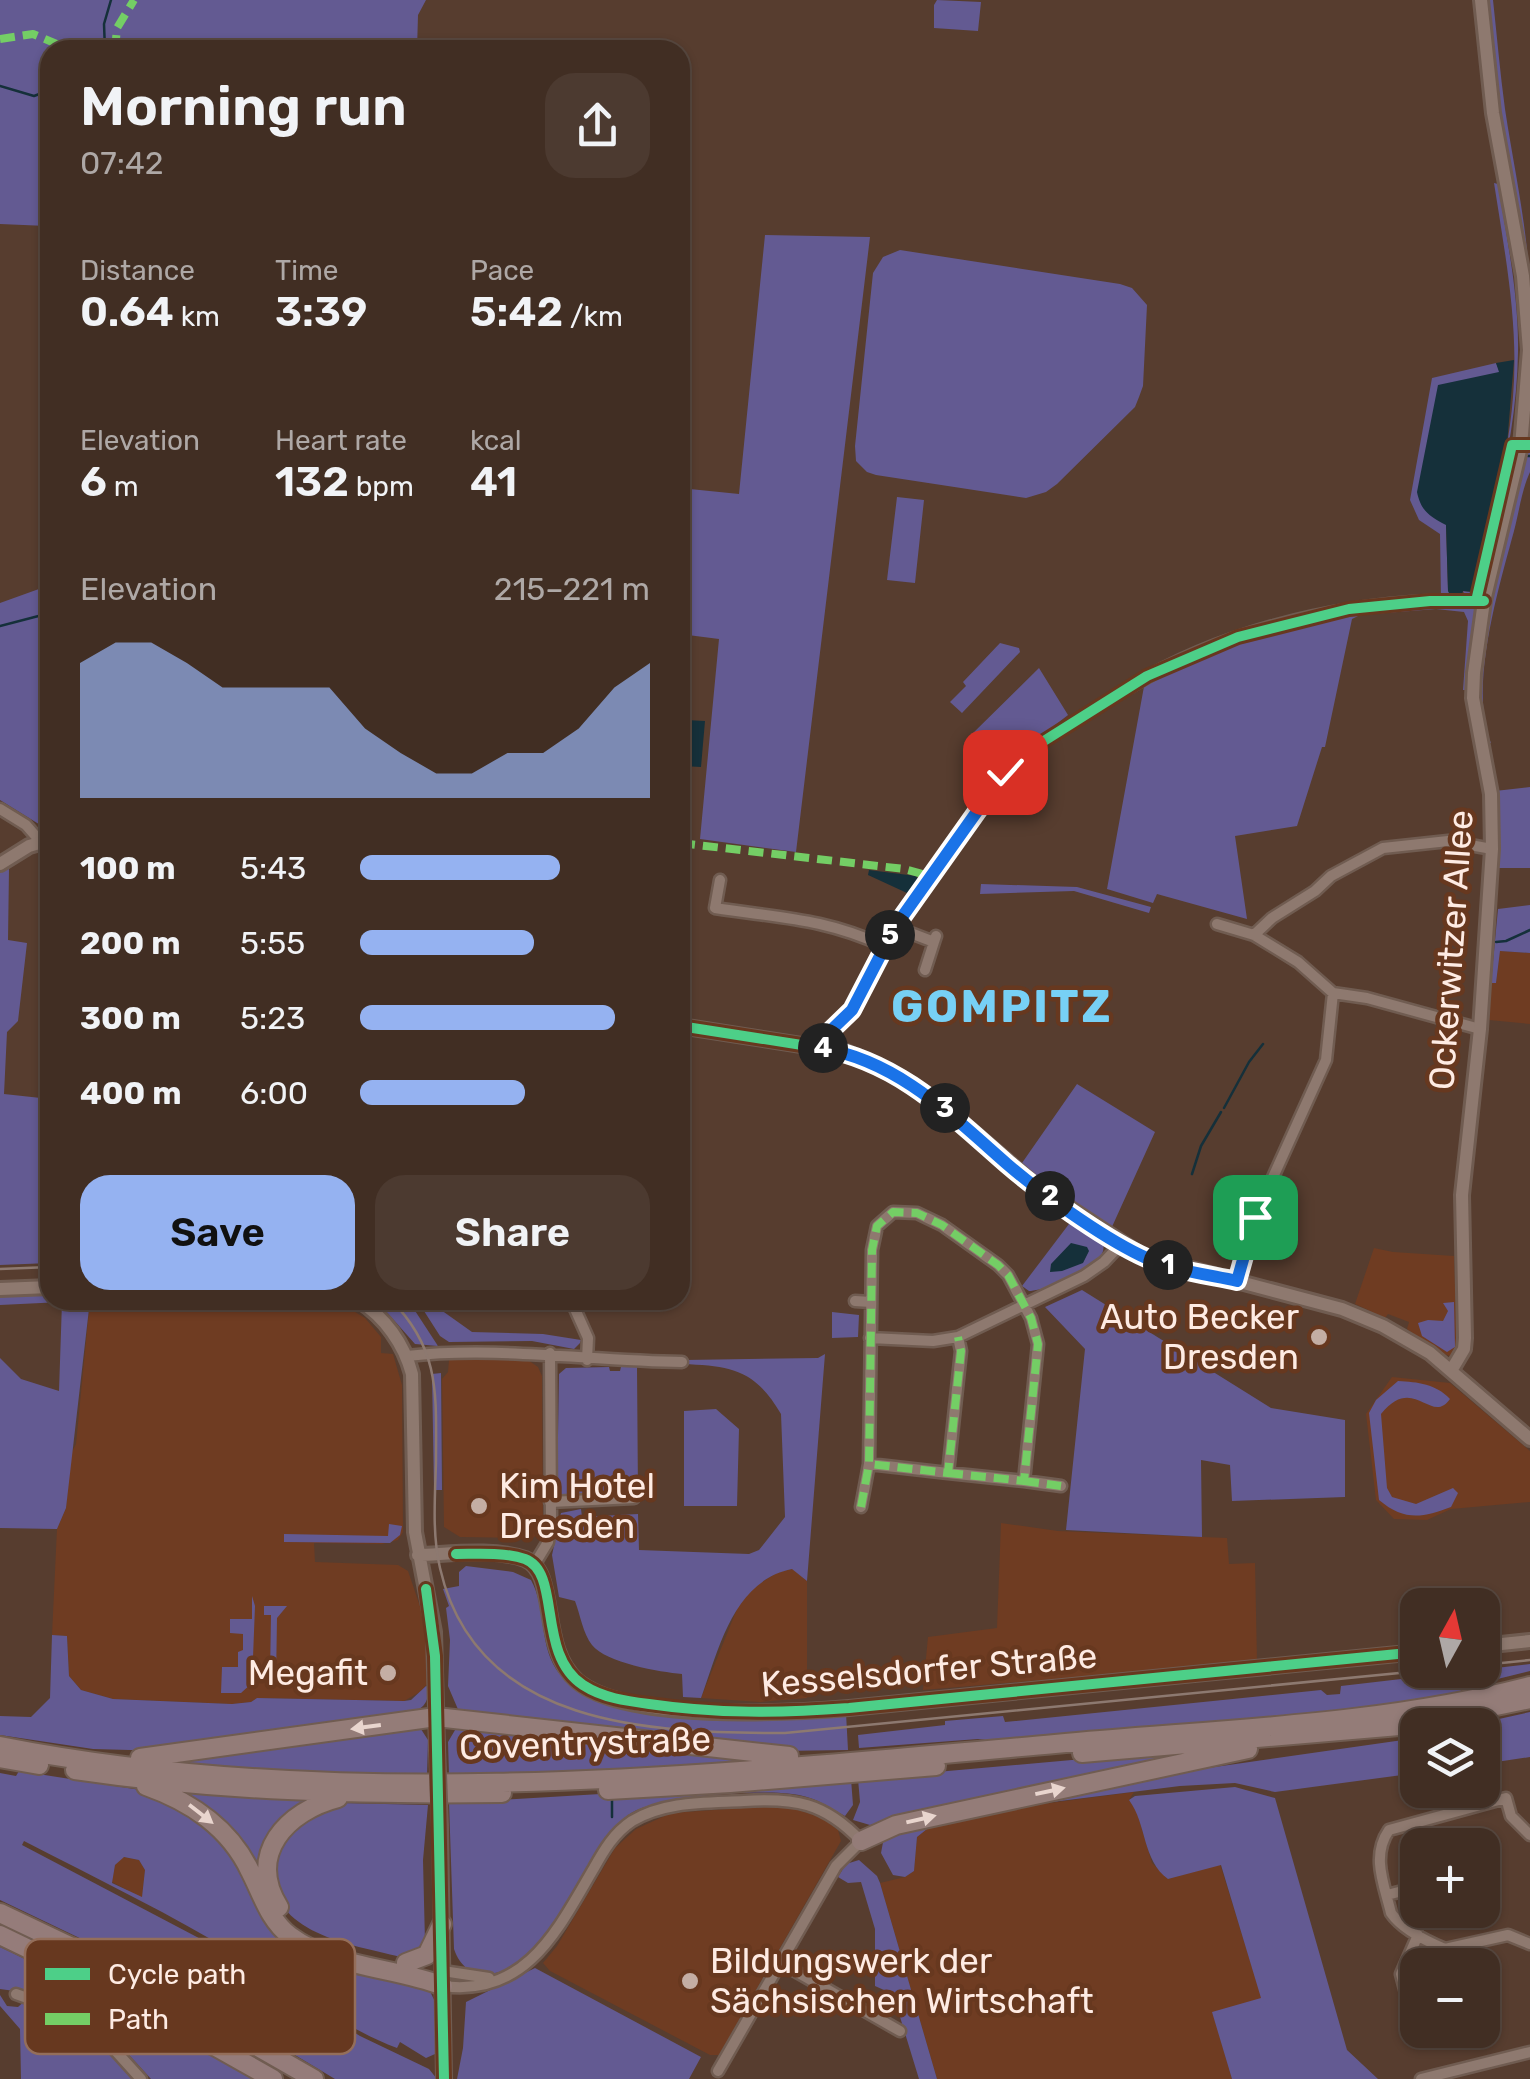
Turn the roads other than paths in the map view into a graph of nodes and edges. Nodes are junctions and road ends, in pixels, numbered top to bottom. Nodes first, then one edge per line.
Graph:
1 (1481, 0) edge
2 (1484, 601) junction
3 (1130, 686) dead end
4 (1005, 772) dead end
5 (0, 809) edge
6 (40, 837) edge
7 (40, 844) edge
8 (1492, 849) junction
9 (0, 864) edge
10 (720, 880) dead end
11 (1217, 924) dead end
12 (895, 927) junction
13 (1254, 935) junction
14 (884, 946) junction
15 (925, 970) dead end
16 (1333, 993) junction
17 (690, 1028) edge
18 (1480, 1029) junction
19 (821, 1048) junction
20 (1121, 1244) junction
21 (1237, 1281) junction
22 (40, 1287) edge
23 (0, 1289) edge
24 (855, 1301) dead end
25 (870, 1302) junction
26 (1025, 1306) junction
27 (370, 1310) edge
28 (575, 1310) edge
29 (958, 1337) junction
30 (870, 1338) junction
31 (550, 1353) junction
32 (407, 1356) junction
33 (587, 1360) junction
34 (682, 1362) dead end
35 (1451, 1371) junction
36 (1530, 1439) edge
37 (869, 1464) junction
38 (948, 1473) junction
39 (1024, 1481) junction
40 (1061, 1486) dead end
41 (634, 1498) dead end
42 (550, 1502) junction
43 (861, 1506) dead end
44 (418, 1555) junction
45 (534, 1565) junction
46 (1530, 1641) edge
47 (1500, 1644) edge
48 (1400, 1654) edge
49 (1530, 1686) edge
50 (1530, 1699) edge
51 (436, 1717) junction
52 (1304, 1735) junction
53 (0, 1746) edge
54 (0, 1758) edge
55 (848, 1760) junction
56 (108, 1769) junction
57 (356, 1793) junction
58 (1530, 1835) edge
59 (861, 1841) junction
60 (1400, 1892) edge
61 (1387, 1895) junction
62 (0, 1913) edge
63 (442, 1924) junction
64 (1418, 1935) junction
65 (0, 1936) edge
66 (55, 1939) edge
67 (294, 1939) edge
68 (321, 1939) edge
69 (1530, 1944) edge
70 (25, 1948) edge
71 (1412, 1948) edge
72 (355, 1950) edge
73 (355, 1960) edge
74 (406, 1963) junction
75 (781, 1964) junction
76 (443, 1979) junction
77 (16, 1994) dead end
78 (25, 1998) edge
79 (900, 2031) dead end
80 (1530, 2052) edge
81 (119, 2054) edge
82 (229, 2054) edge
83 (270, 2054) edge
84 (142, 2079) edge
85 (273, 2079) edge
86 (314, 2079) edge
87 (444, 2079) edge
88 (733, 2079) edge
89 (1421, 2079) edge

1 - 2 street, Ockerwitzer Allee
2 - 3 street
2 - 8 street, Ockerwitzer Allee
4 - 12 street
5 - 6 street
7 - 9 street
8 - 13 street
8 - 18 street, Ockerwitzer Allee
10 - 14 street
11 - 13 street
12 - 14 street
12 - 15 street
13 - 16 street
14 - 19 street
16 - 18 street
16 - 21 street
17 - 19 street
18 - 35 street, Ockerwitzer Allee
19 - 20 street
20 - 21 street
20 - 26 street
21 - 35 street
22 - 23 street
24 - 25 street
25 - 26 street
25 - 30 street
26 - 29 street
26 - 39 street
27 - 32 street
28 - 33 street
29 - 30 street
29 - 38 street
30 - 37 street
31 - 32 street
31 - 33 street
31 - 42 street
32 - 44 street
33 - 34 street
35 - 36 street
37 - 38 street
37 - 43 street
38 - 39 street
39 - 40 street
41 - 42 street
42 - 45 street
44 - 45 street
44 - 51 street
45 - 48 street, Kesselsdorfer Straße
46 - 47 street
49 - 55 highway, Coventrystraße
50 - 52 highway
51 - 55 highway
51 -> 56 highway
51 - 63 street, bridge
52 - 57 highway
59 -> 52 highway
53 - 56 highway, Coventrystraße
54 - 56 highway
55 - 56 highway, Coventrystraße
56 - 57 highway
56 -> 67 highway
57 - 68 highway
58 - 61 street
59 - 75 street
59 - 76 street
60 - 61 street
61 - 64 street
62 - 66 highway
63 - 74 highway
63 - 76 street
64 - 69 street
64 - 71 street
65 - 70 highway
72 - 74 highway
73 -> 76 highway
74 - 76 highway
75 - 79 street
75 - 88 street
76 - 87 street
77 - 78 street
80 - 89 street
81 - 84 street
82 - 85 highway
83 - 86 highway

